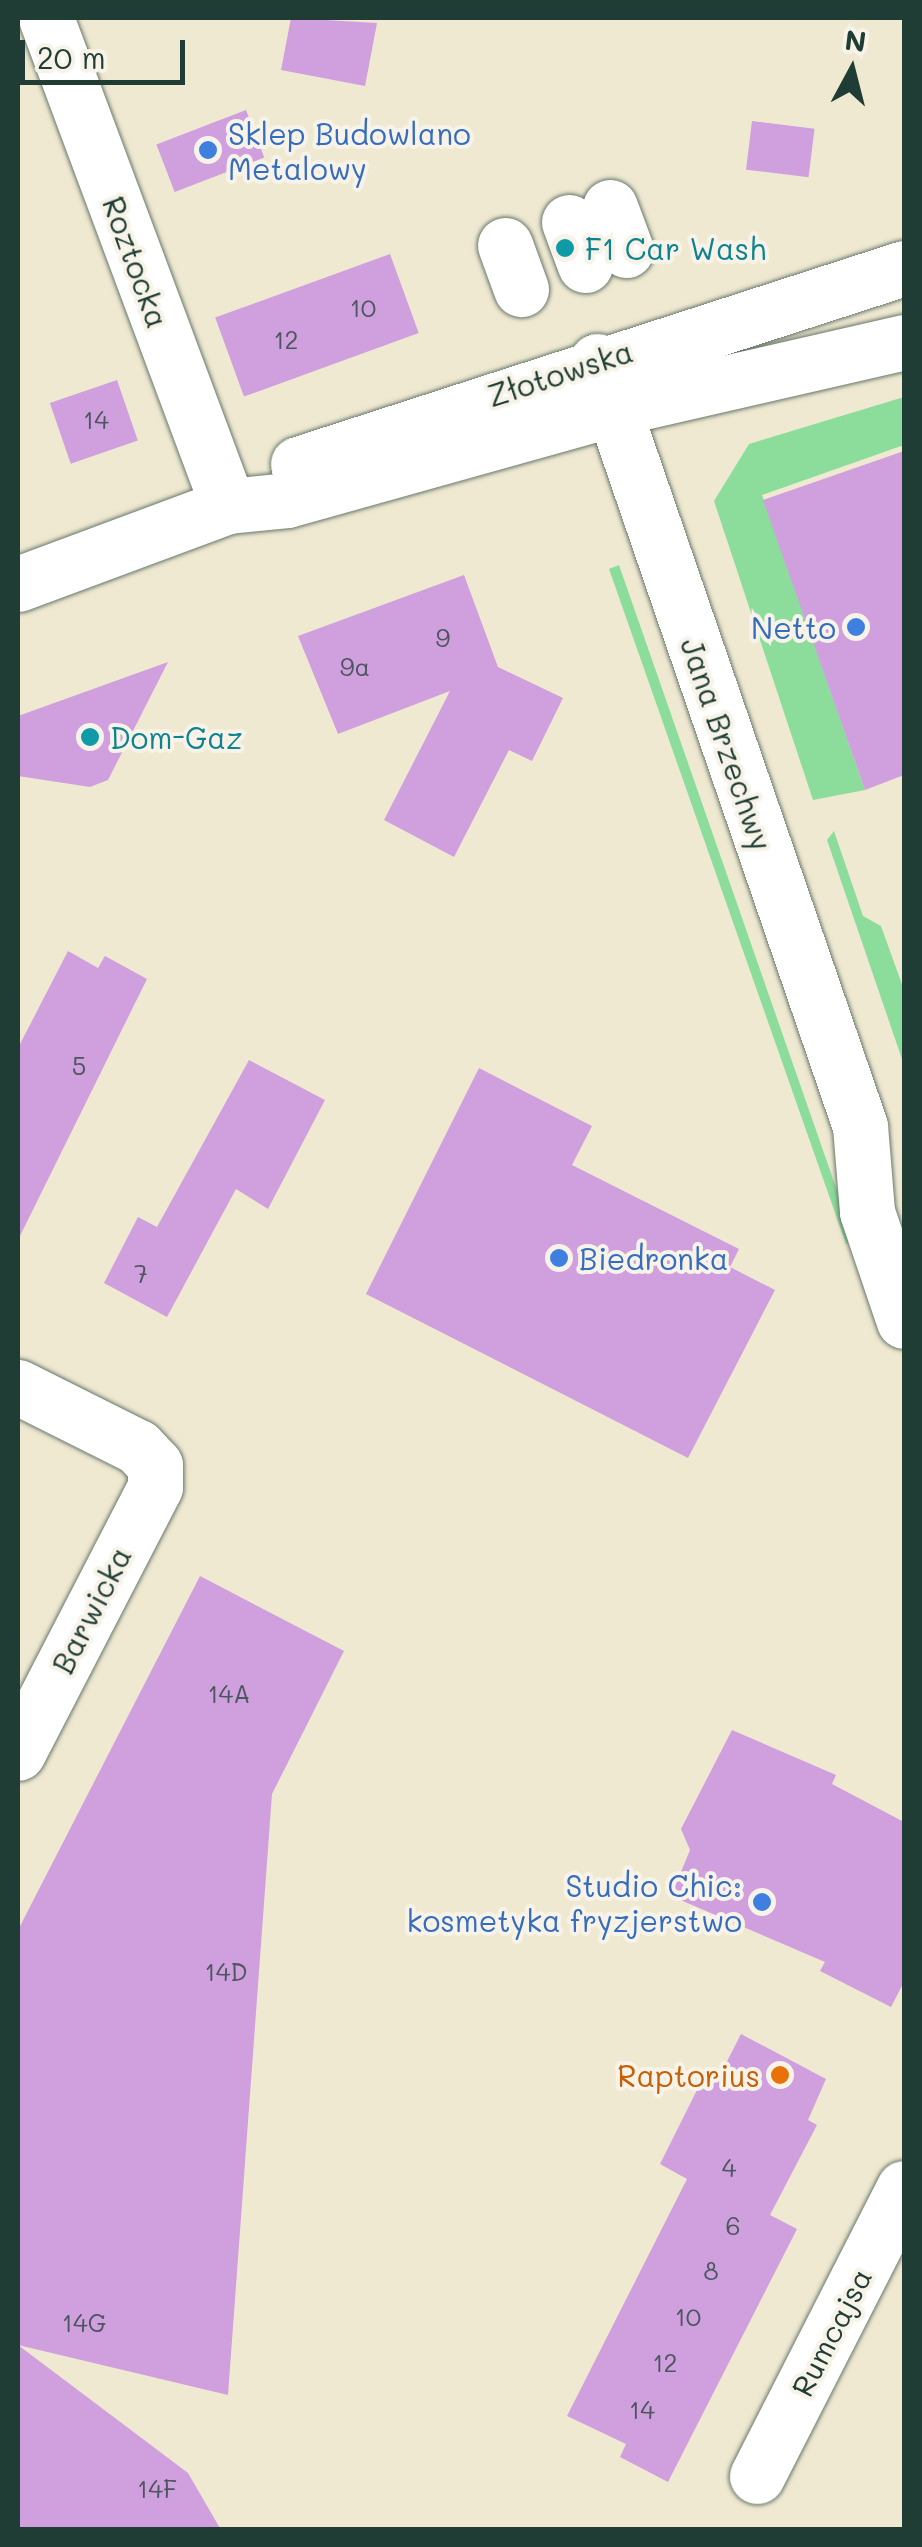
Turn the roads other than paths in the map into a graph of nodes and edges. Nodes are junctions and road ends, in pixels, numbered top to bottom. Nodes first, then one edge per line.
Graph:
1 (46, 18) edge
2 (904, 268) edge
3 (904, 342) edge
4 (604, 385) junction
5 (228, 506) junction
6 (18, 584) edge
7 (860, 1126) junction
8 (904, 1190) edge
9 (904, 1321) edge
10 (18, 1388) edge
11 (18, 1752) edge
12 (904, 2188) edge
13 (756, 2476) dead end

1 - 5 street, Roztocka
2 - 4 street, Złotowska
3 - 4 street, Złotowska
4 - 5 street, Złotowska
4 - 7 street, Jana Brzechwy
5 - 6 street, Złotowska
7 - 8 street, Jana Brzechwy
7 - 9 street, Jana Brzechwy
10 - 11 street, Barwicka
12 - 13 street, Rumcajsa

